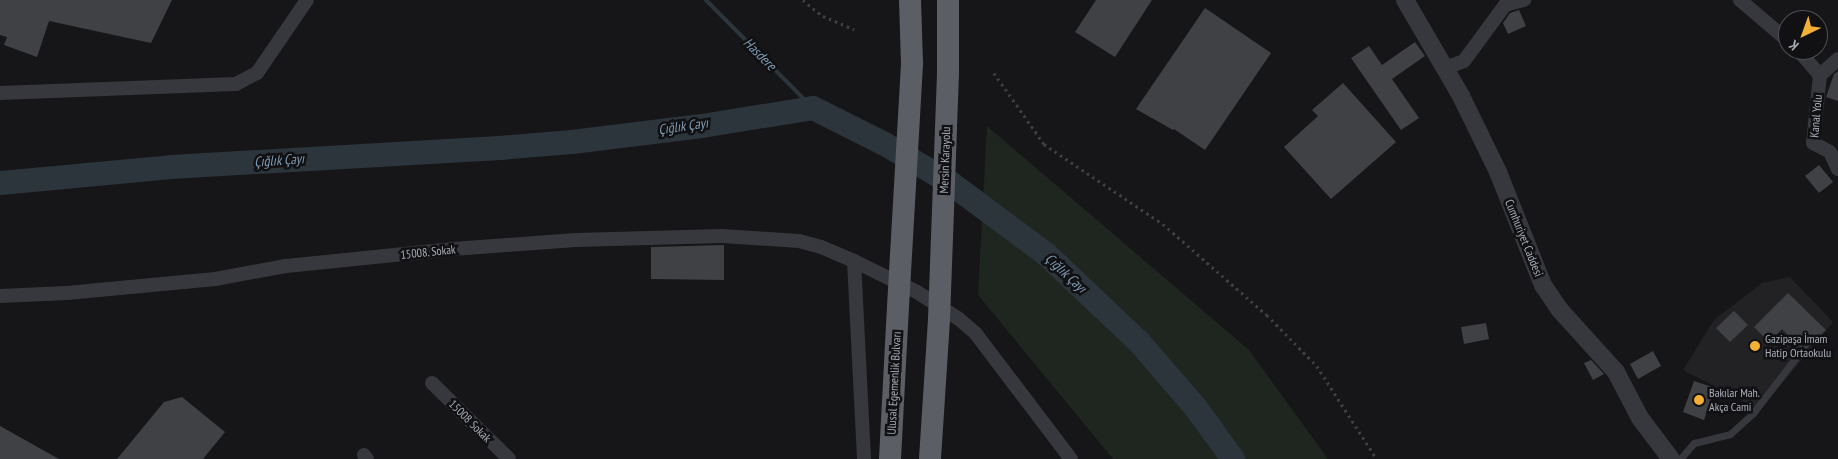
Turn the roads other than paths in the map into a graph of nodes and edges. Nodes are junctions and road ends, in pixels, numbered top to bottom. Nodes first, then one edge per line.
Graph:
1 (307, 0) edge
2 (910, 0) edge
3 (948, 0) edge
4 (1405, 0) edge
5 (1524, 0) edge
6 (1740, 0) edge
7 (1778, 32) edge
8 (1838, 59) edge
9 (1807, 60) edge
10 (1445, 68) junction
11 (1820, 74) junction
12 (0, 93) edge
13 (1838, 169) edge
14 (854, 261) junction
15 (0, 296) edge
16 (1796, 356) dead end
17 (432, 382) dead end
18 (509, 459) edge
19 (864, 459) edge
20 (890, 459) edge
21 (930, 459) edge
22 (1072, 459) edge
23 (1671, 459) edge
24 (1680, 459) edge

1 - 12 street
2 - 20 highway, Ulusal Egemenlik Bulvarı, bridge
3 - 21 highway, Mersin Karayolu, bridge
4 - 10 street, Cumhuriyet Caddesi
5 - 10 street
6 - 7 street
8 - 11 street
9 - 11 street
10 - 23 street, Cumhuriyet Caddesi
11 - 13 street, Kanal Yolu
14 - 15 street, 15008. Sokak
14 - 19 street
14 - 22 street, 15008. Sokak
16 - 24 lane
17 - 18 street, 15008 Sokak

